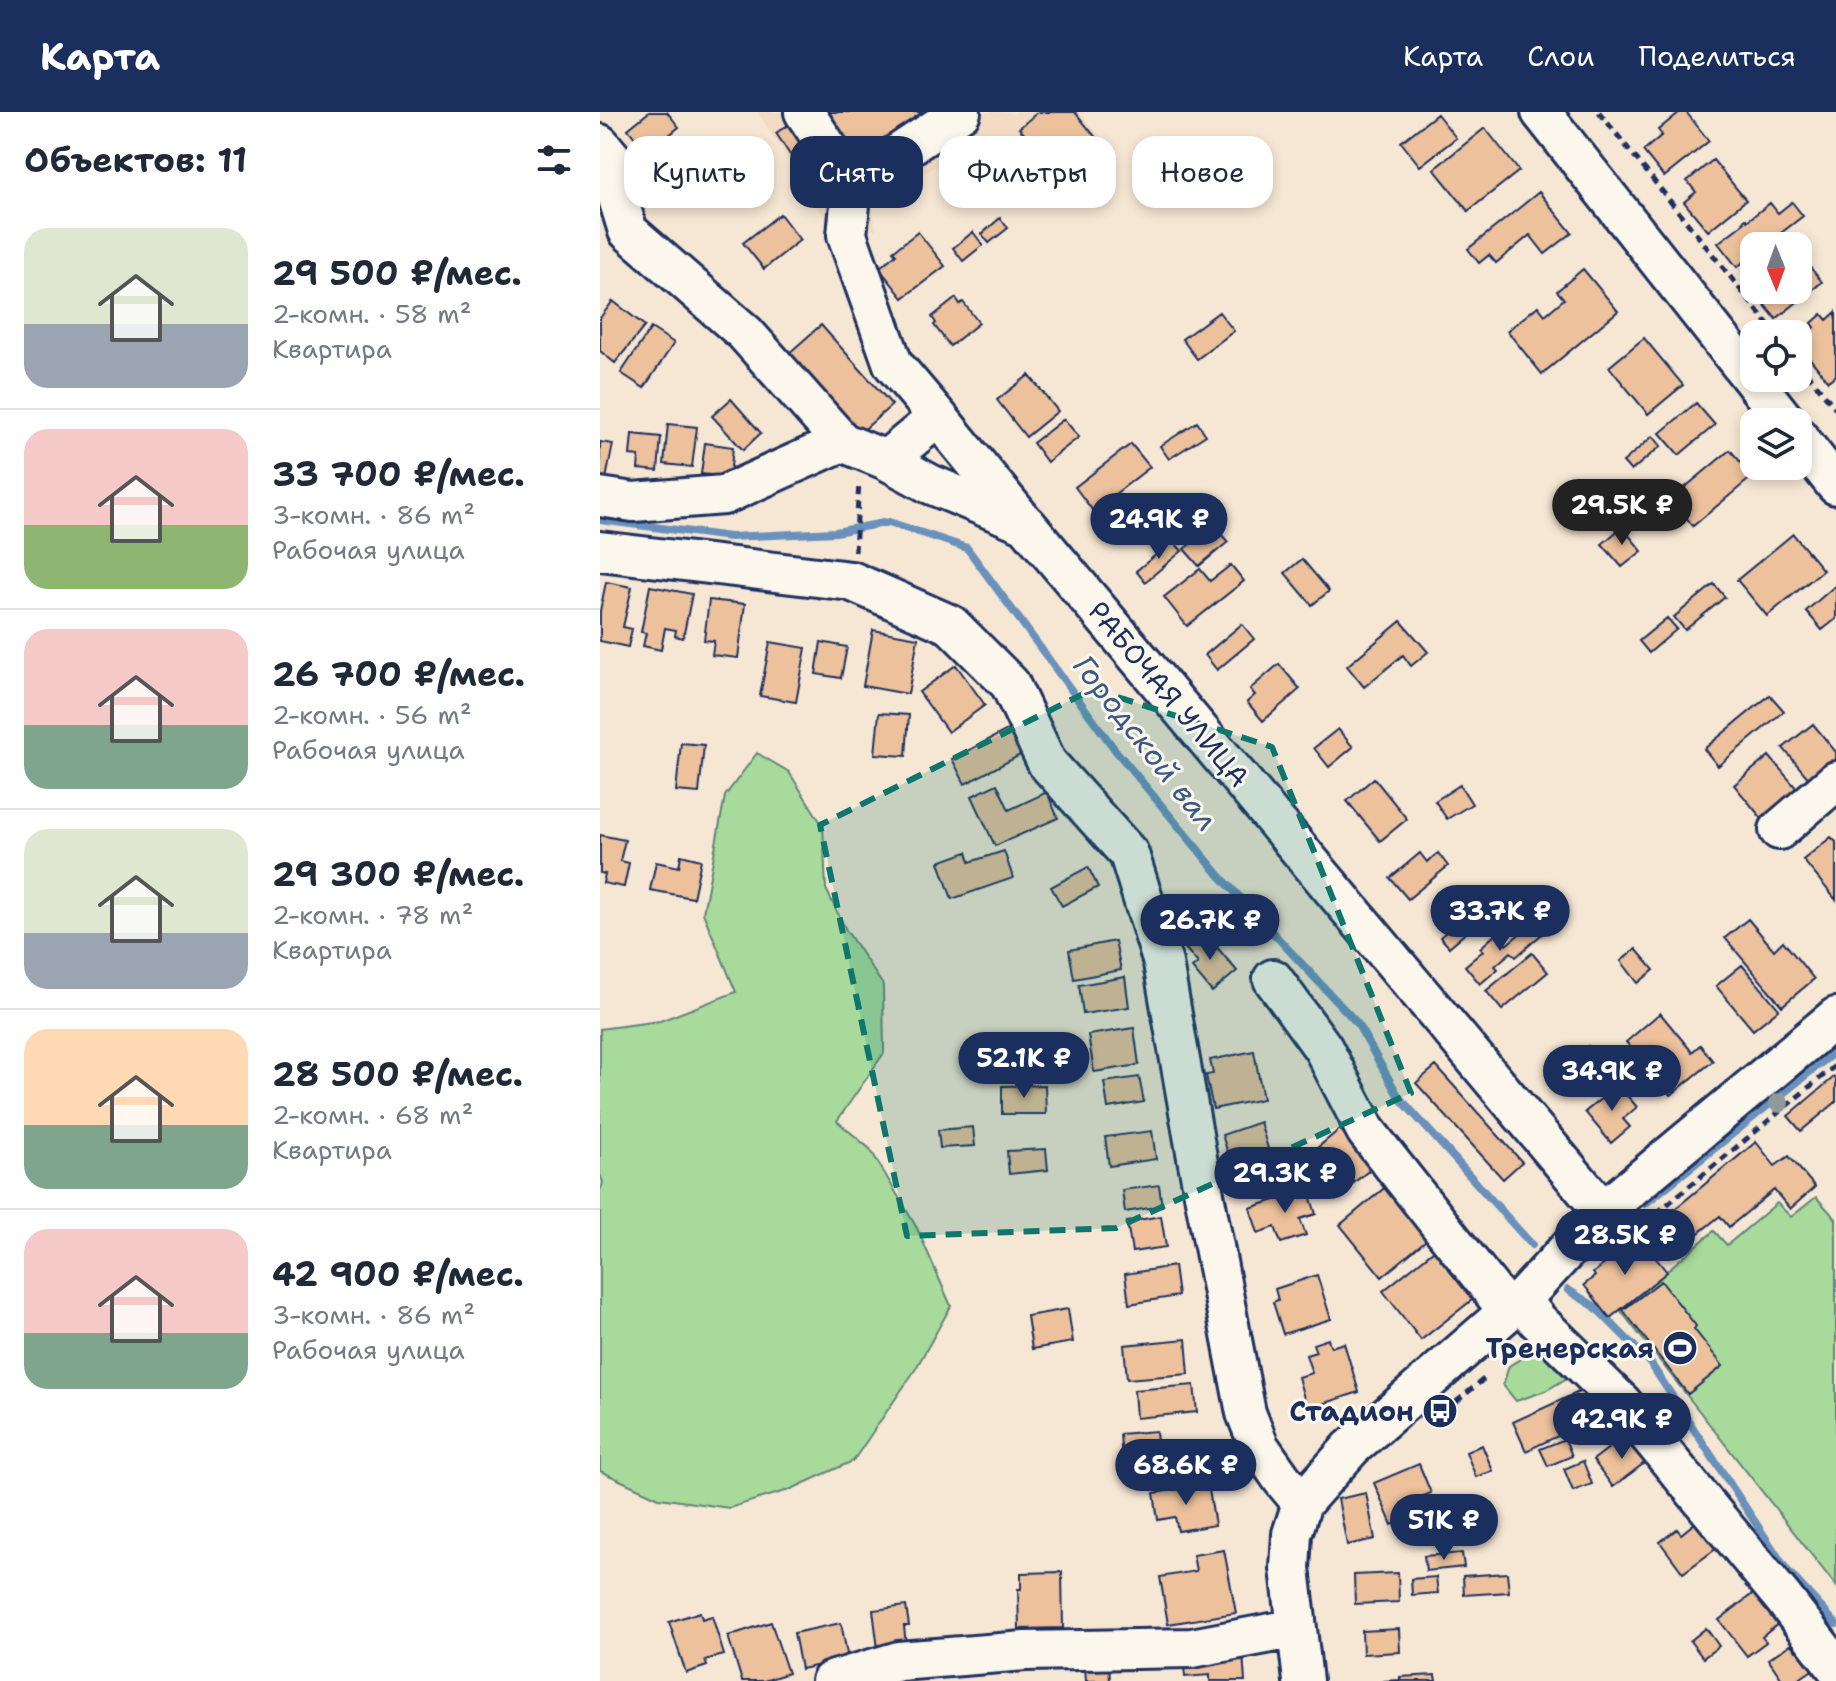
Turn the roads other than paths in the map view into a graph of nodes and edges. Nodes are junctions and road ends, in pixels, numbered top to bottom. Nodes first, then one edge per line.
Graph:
1 (804, 112) edge
2 (961, 112) edge
3 (1541, 112) edge
4 (820, 136) edge
5 (923, 137) edge
6 (600, 144) edge
7 (850, 208) edge
8 (1775, 408) edge
9 (938, 417) junction
10 (842, 442) junction
11 (1812, 455) edge
12 (886, 460) junction
13 (1836, 485) edge
14 (600, 497) edge
15 (1026, 524) junction
16 (600, 551) edge
17 (1836, 781) edge
18 (1779, 830) dead end
19 (1273, 979) dead end
20 (1836, 1017) edge
21 (1603, 1211) junction
22 (1515, 1305) junction
23 (1302, 1503) junction
24 (1297, 1628) junction
25 (1836, 1667) edge
26 (831, 1681) edge
27 (1303, 1681) edge

1 - 4 street
2 - 5 street
3 - 8 street
6 - 10 street, РАБОЧАЯ УЛИЦА
7 - 9 street
9 - 12 street
9 - 15 street
10 - 12 street, РАБОЧАЯ УЛИЦА
10 - 14 street
11 - 13 street
12 - 15 street, РАБОЧАЯ УЛИЦА
15 - 21 street, РАБОЧАЯ УЛИЦА
16 - 23 street
17 - 18 street
19 - 22 street
20 - 21 street
21 - 22 street
22 - 23 street
22 - 25 street
23 - 24 street
24 - 26 street
24 - 27 street

